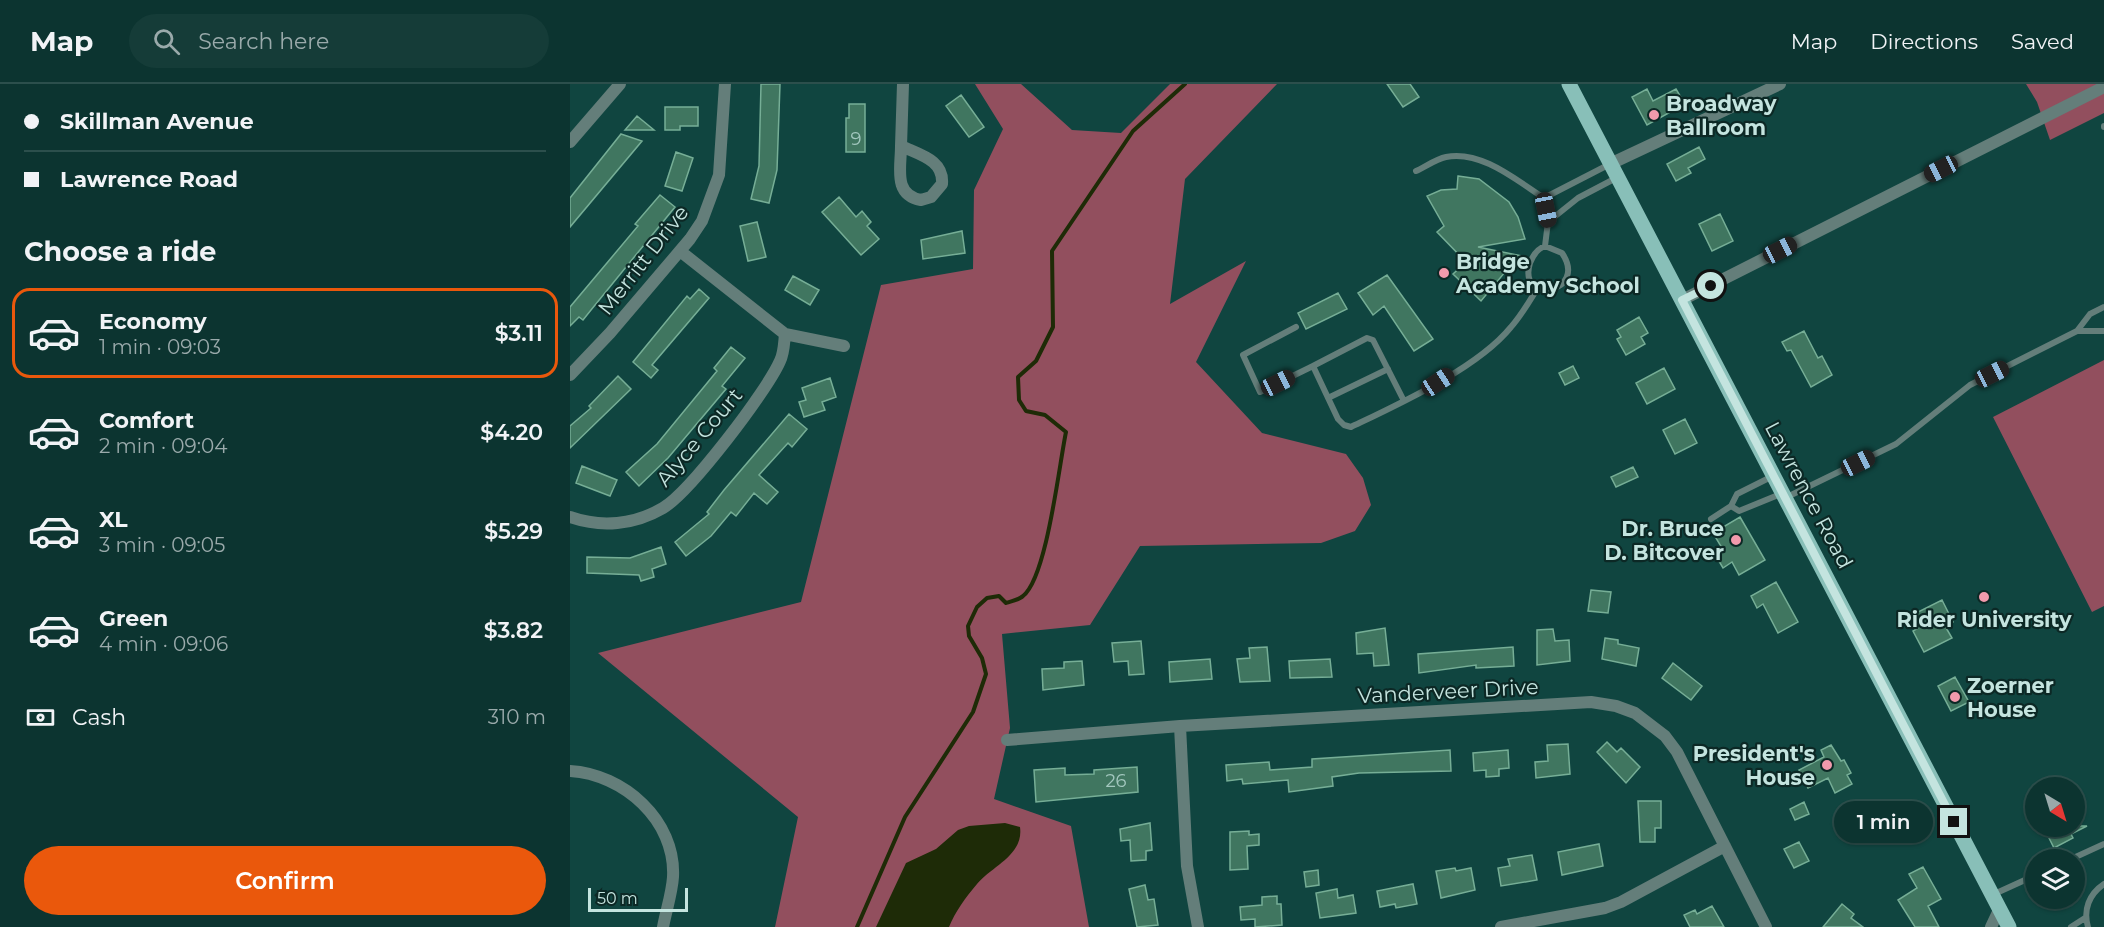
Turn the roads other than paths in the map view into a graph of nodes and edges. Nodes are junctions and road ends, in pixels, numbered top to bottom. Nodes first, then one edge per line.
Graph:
1 (620, 84) edge
2 (725, 84) edge
3 (903, 84) edge
4 (1569, 84) edge
5 (1780, 84) edge
6 (2104, 87) edge
7 (570, 142) edge
8 (901, 146) junction
9 (1416, 171) dead end
10 (1614, 171) junction
11 (1544, 198) junction
12 (1548, 222) junction
13 (1545, 246) junction
14 (680, 251) junction
15 (1537, 289) junction
16 (1682, 300) junction
17 (2104, 307) edge
18 (1296, 327) dead end
19 (2077, 331) junction
20 (2104, 331) edge
21 (785, 334) junction
22 (844, 346) dead end
23 (1313, 366) junction
24 (1388, 369) junction
25 (570, 375) edge
26 (1328, 398) junction
27 (1404, 401) junction
28 (1774, 476) junction
29 (1785, 495) junction
30 (1731, 506) junction
31 (570, 517) edge
32 (1711, 519) dead end
33 (1180, 726) junction
34 (1007, 740) dead end
35 (570, 771) edge
36 (2104, 844) edge
37 (1725, 846) junction
38 (2085, 853) edge
39 (2025, 880) edge
40 (2104, 884) edge
41 (1991, 895) junction
42 (1999, 909) junction
43 (2085, 918) junction
44 (663, 927) edge
45 (1198, 927) edge
46 (1501, 927) edge
47 (1766, 927) edge
48 (1991, 927) edge
49 (2008, 927) edge
50 (2071, 927) edge
51 (2088, 927) edge

1 - 7 street
2 - 14 street, Merritt Drive
3 - 8 street
4 - 10 main road, Lawrence Road
5 - 10 street
6 - 16 street
8 - 8 street
9 - 11 lane
10 - 11 lane
10 - 12 lane
10 - 16 main road, Lawrence Road
11 - 12 lane
12 - 13 lane
13 - 15 lane
13 - 15 lane
14 - 21 street
14 - 25 street, Merritt Drive
15 - 27 lane
16 - 28 main road, Lawrence Road
17 - 19 lane
18 - 23 lane
19 - 20 lane
19 - 29 lane
21 - 22 street
21 - 31 street, Alyce Court
23 - 24 lane
23 - 26 lane
24 - 26 lane
24 - 27 lane
26 - 27 lane
28 - 29 main road, Lawrence Road
28 - 30 lane
29 - 30 lane
29 - 41 main road, Lawrence Road
30 - 32 lane
33 - 34 street, Vanderveer Drive
33 - 37 street, Vanderveer Drive
33 - 45 street
35 - 44 street
36 - 38 lane
37 - 46 street
37 - 47 street, Vanderveer Drive
39 - 41 lane
40 - 43 lane
41 - 42 main road, Lawrence Road
42 - 48 street
42 - 49 main road, Lawrence Road
43 - 50 lane
43 - 51 lane

